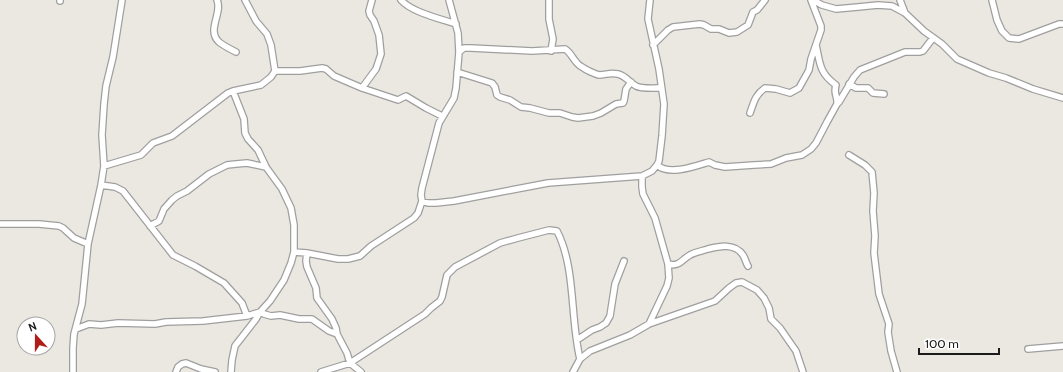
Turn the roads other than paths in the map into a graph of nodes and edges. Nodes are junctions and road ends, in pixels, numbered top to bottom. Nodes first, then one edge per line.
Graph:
1 (122, 0) edge
2 (217, 0) edge
3 (245, 0) edge
4 (372, 0) edge
5 (401, 0) edge
6 (449, 0) edge
7 (549, 0) edge
8 (650, 0) edge
9 (765, 0) edge
10 (812, 0) edge
11 (900, 0) edge
12 (992, 0) edge
13 (878, 2) edge
14 (905, 13) junction
15 (456, 24) junction
16 (1063, 24) edge
17 (933, 38) junction
18 (653, 45) junction
19 (816, 45) junction
20 (551, 50) junction
21 (236, 52) dead end
22 (459, 52) junction
23 (275, 71) junction
24 (457, 72) junction
25 (631, 82) junction
26 (849, 84) junction
27 (362, 88) junction
28 (661, 88) junction
29 (233, 91) junction
30 (884, 94) dead end
31 (1063, 98) edge
32 (837, 104) junction
33 (750, 113) dead end
34 (442, 116) junction
35 (850, 155) dead end
36 (104, 166) junction
37 (657, 166) junction
38 (266, 167) junction
39 (642, 176) junction
40 (102, 185) junction
41 (422, 202) junction
42 (0, 224) edge
43 (150, 226) junction
44 (88, 244) junction
45 (294, 252) junction
46 (306, 253) junction
47 (624, 261) dead end
48 (668, 264) junction
49 (748, 266) dead end
50 (260, 312) junction
51 (247, 316) junction
52 (649, 324) junction
53 (76, 329) junction
54 (337, 334) junction
55 (576, 340) junction
56 (1063, 346) edge
57 (1028, 349) dead end
58 (580, 358) junction
59 (350, 363) junction
60 (73, 372) edge
61 (176, 372) edge
62 (215, 372) edge
63 (231, 372) edge
64 (322, 372) edge
65 (361, 372) edge
66 (573, 372) edge
67 (803, 372) edge
68 (897, 372) edge

1 - 36 street
2 - 21 street
3 - 23 street
4 - 27 street
5 - 15 street
6 - 15 street
7 - 20 street
8 - 18 street
9 - 18 street
10 - 13 street
10 - 19 street
11 - 14 street
12 - 16 street
13 - 14 street
14 - 17 street
15 - 22 street
17 - 26 street
17 - 31 street
18 - 28 street
19 - 32 street
19 - 33 street
20 - 22 street
20 - 25 street
22 - 24 street
23 - 27 street
23 - 29 street
24 - 25 street
24 - 34 street
25 - 28 street
26 - 30 street
26 - 32 street
27 - 34 street
28 - 37 street
29 - 36 street
29 - 38 street
32 - 37 street
34 - 41 street
35 - 68 street
36 - 40 street
37 - 39 street
38 - 43 street
38 - 45 street
39 - 41 street
39 - 48 street
40 - 43 street
40 - 44 street
41 - 46 street
42 - 44 street
43 - 51 street
44 - 53 street
45 - 46 street
45 - 50 street
46 - 54 street
47 - 55 street
48 - 49 street
48 - 52 street
50 - 51 street
50 - 54 street
50 - 63 street
51 - 53 street
52 - 58 street
52 - 67 street
53 - 60 street
54 - 59 street
55 - 58 street
55 - 59 street
56 - 57 street
58 - 66 street
59 - 64 street
59 - 65 street
61 - 62 street

